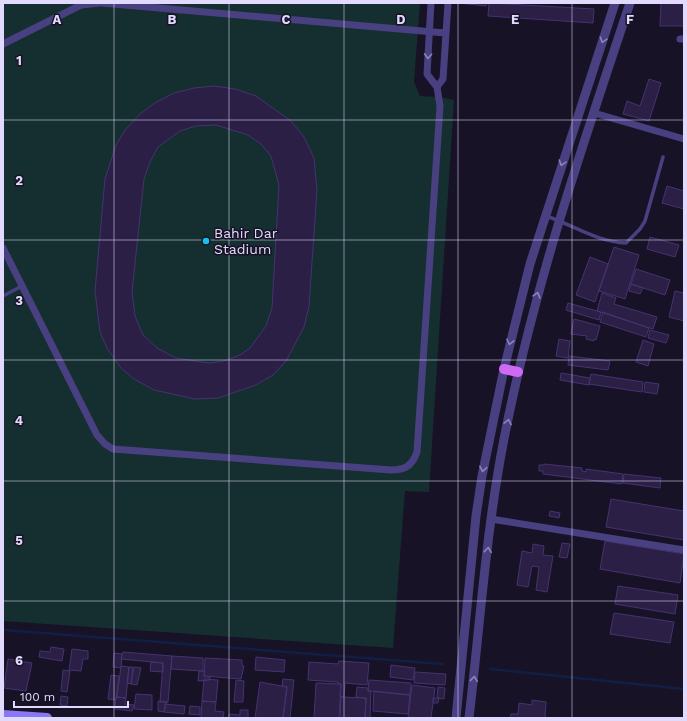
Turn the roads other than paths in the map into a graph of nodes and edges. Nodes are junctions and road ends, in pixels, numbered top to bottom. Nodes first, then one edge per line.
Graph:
1 (101, 3) edge
2 (431, 3) edge
3 (448, 3) edge
4 (615, 3) edge
5 (630, 3) edge
6 (430, 31) junction
7 (445, 33) junction
8 (3, 44) edge
9 (437, 87) junction
10 (594, 113) junction
11 (684, 139) edge
12 (663, 157) dead end
13 (545, 216) junction
14 (560, 221) junction
15 (3, 248) edge
16 (22, 286) junction
17 (3, 296) edge
18 (504, 369) junction
19 (518, 372) junction
20 (491, 520) junction
21 (684, 550) edge
22 (3, 715) edge
23 (48, 718) edge
24 (456, 718) edge
25 (469, 718) edge

1 - 6 street
1 - 8 street
2 - 6 street
3 - 7 street
4 -> 13 street
5 - 10 street
6 - 7 street
6 -> 9 street
7 - 9 street
9 - 16 street
10 - 11 street
10 - 14 street
12 - 14 lane
13 - 14 lane
13 -> 18 street
19 -> 14 street
15 - 16 street
16 - 17 lane
18 - 19 main road
18 -> 24 street
20 -> 19 street
20 - 21 street
25 -> 20 street
22 - 23 main road

